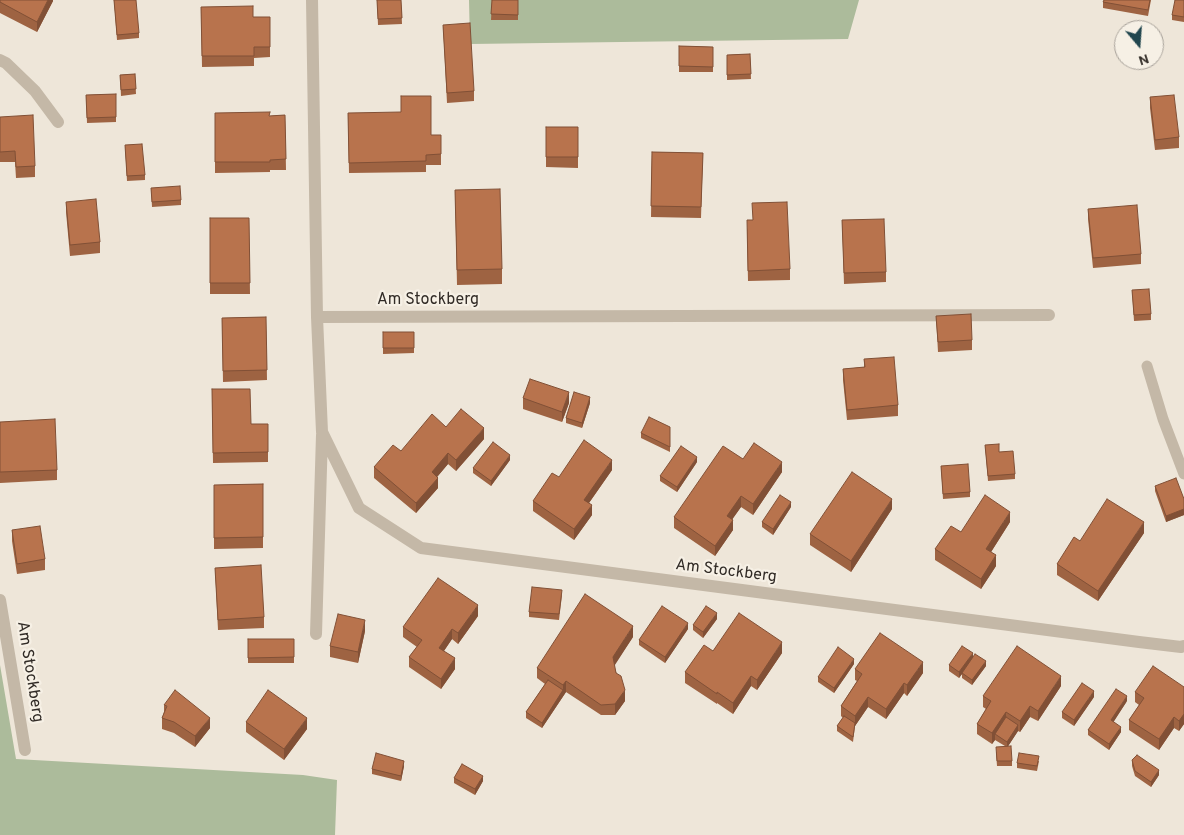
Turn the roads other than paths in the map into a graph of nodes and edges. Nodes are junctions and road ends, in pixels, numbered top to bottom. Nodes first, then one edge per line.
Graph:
1 (312, 0) edge
2 (0, 60) edge
3 (58, 122) dead end
4 (1049, 315) dead end
5 (317, 317) junction
6 (1147, 366) dead end
7 (322, 432) junction
8 (1184, 474) edge
9 (0, 600) edge
10 (316, 634) dead end
11 (1184, 646) edge
12 (25, 750) dead end

1 - 5 street, Am Stockberg
2 - 3 street
4 - 5 street, Am Stockberg
5 - 7 street, Am Stockberg
6 - 8 lane
7 - 10 street, Am Stockberg
7 - 11 street, Am Stockberg
9 - 12 street, Am Stockberg

